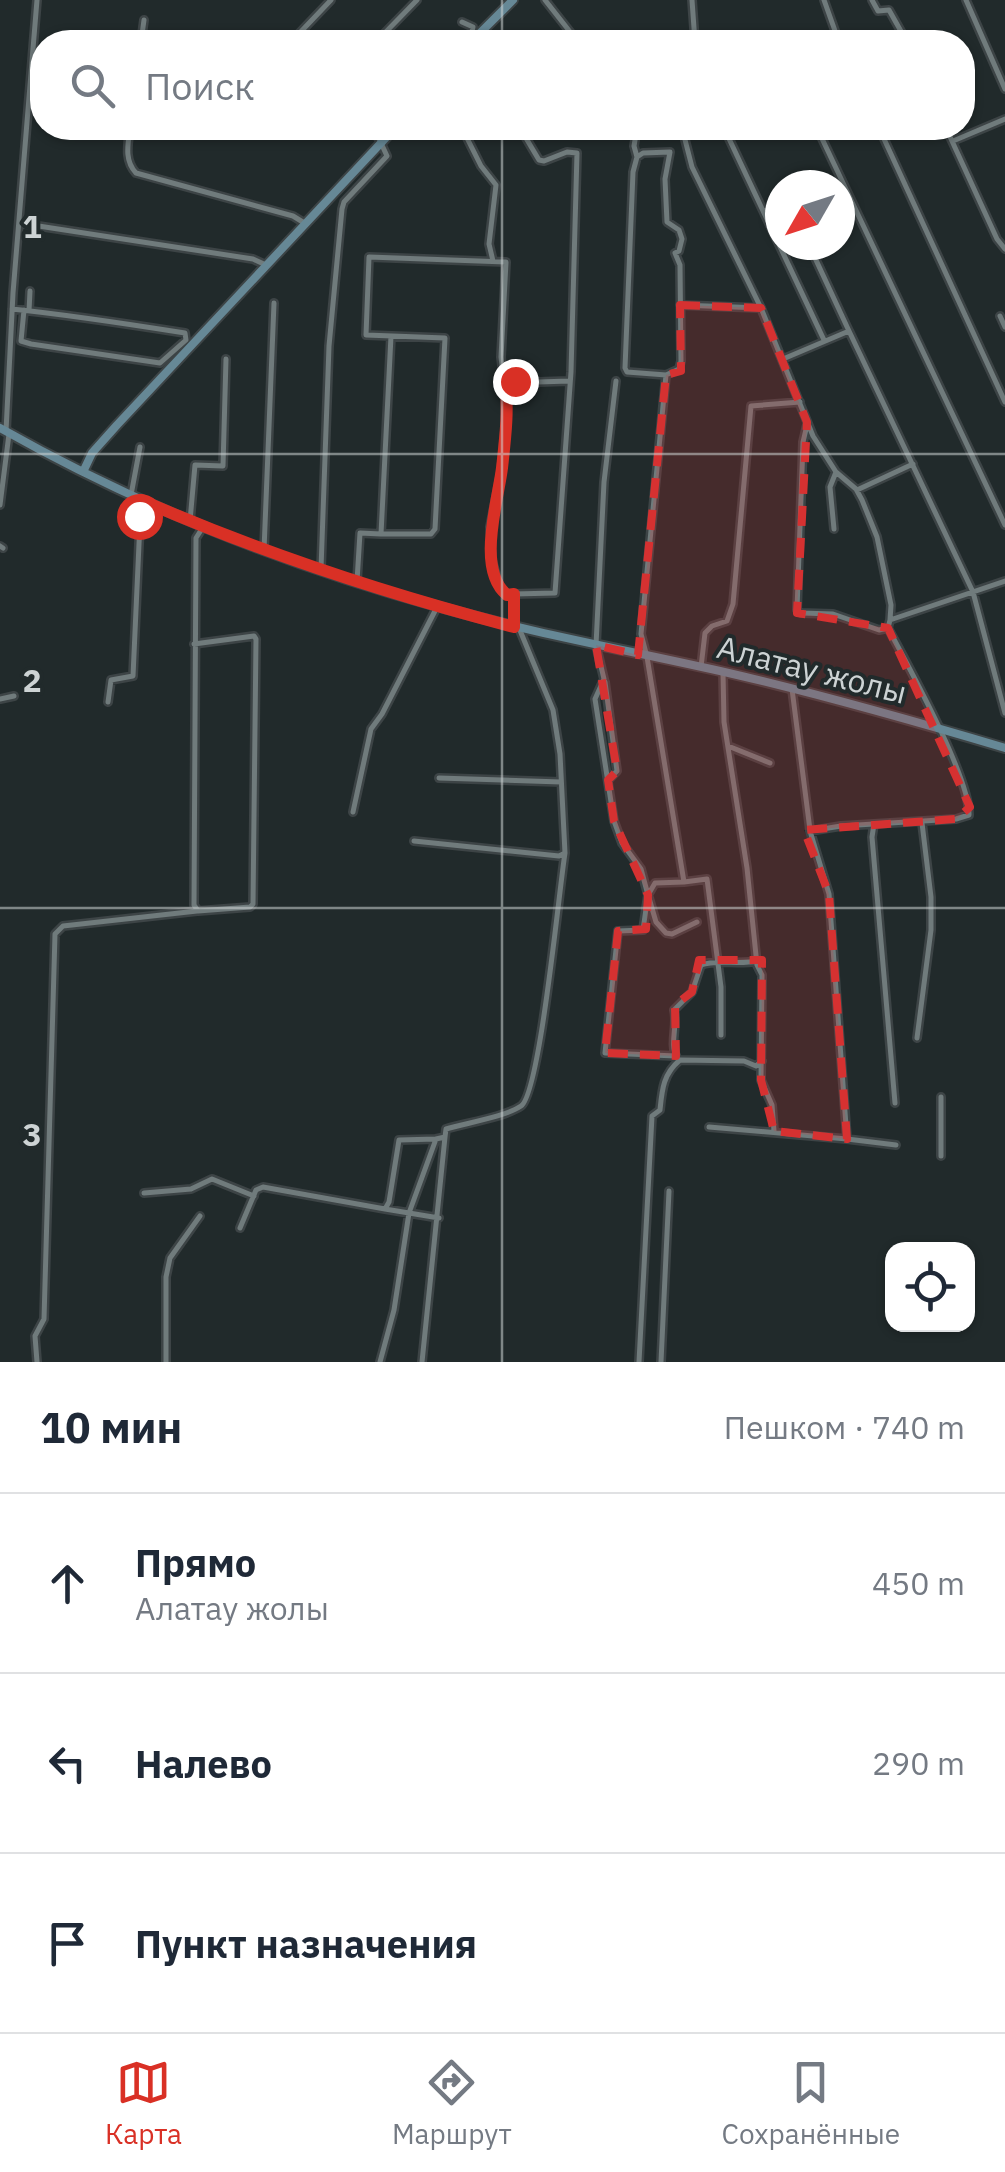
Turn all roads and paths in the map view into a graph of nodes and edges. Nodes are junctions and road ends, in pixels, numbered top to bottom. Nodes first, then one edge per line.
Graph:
1 (37, 0) edge
2 (331, 0) edge
3 (417, 0) edge
4 (513, 0) edge
5 (545, 0) edge
6 (692, 0) edge
7 (824, 0) edge
8 (872, 0) edge
9 (966, 0) edge
10 (144, 20) dead end
11 (462, 22) dead end
12 (35, 30) edge
13 (143, 30) edge
14 (302, 30) edge
15 (388, 30) edge
16 (473, 30) edge
17 (485, 30) edge
18 (569, 30) edge
19 (694, 30) edge
20 (835, 30) edge
21 (901, 30) edge
22 (30, 87) edge
23 (1005, 89) edge
24 (1005, 119) edge
25 (975, 132) edge
26 (129, 140) edge
27 (379, 140) edge
28 (384, 140) edge
29 (468, 140) edge
30 (527, 140) edge
31 (635, 140) edge
32 (685, 140) edge
33 (730, 140) edge
34 (823, 140) edge
35 (885, 140) edge
36 (953, 141) edge
37 (381, 143) junction
38 (686, 144) junction
39 (670, 152) junction
40 (636, 157) junction
41 (764, 212) joint
42 (19, 223) junction
43 (306, 224) junction
44 (1005, 249) edge
45 (493, 260) junction
46 (816, 260) edge
47 (267, 266) junction
48 (30, 291) dead end
49 (274, 303) dead end
50 (680, 305) junction
51 (761, 308) junction
52 (12, 309) junction
53 (26, 311) junction
54 (1000, 316) dead end
55 (1005, 327) edge
56 (849, 331) junction
57 (391, 336) junction
58 (824, 340) junction
59 (226, 359) dead end
60 (783, 360) junction
61 (666, 375) junction
62 (569, 381) junction
63 (616, 381) dead end
64 (505, 382) junction
65 (800, 402) junction
66 (1005, 402) edge
67 (807, 422) junction
68 (5, 431) edge
69 (140, 446) dead end
70 (913, 464) junction
71 (83, 472) junction
72 (836, 472) junction
73 (856, 490) junction
74 (131, 495) junction
75 (141, 500) junction
76 (0, 505) edge
77 (190, 521) junction
78 (1005, 525) edge
79 (203, 526) junction
80 (834, 529) dead end
81 (381, 534) junction
82 (264, 550) junction
83 (321, 569) junction
84 (358, 581) junction
85 (1005, 581) edge
86 (973, 592) junction
87 (514, 594) junction
88 (437, 607) junction
89 (889, 624) junction
90 (520, 628) junction
91 (194, 644) junction
92 (600, 646) junction
93 (647, 657) junction
94 (701, 667) junction
95 (723, 672) junction
96 (604, 679) junction
97 (792, 690) junction
98 (14, 696) dead end
99 (0, 699) edge
100 (108, 702) dead end
101 (1005, 714) edge
102 (938, 728) junction
103 (728, 746) junction
104 (1005, 748) edge
105 (770, 764) dead end
106 (439, 778) dead end
107 (608, 780) junction
108 (562, 782) junction
109 (353, 812) dead end
110 (922, 822) junction
111 (874, 824) junction
112 (810, 831) junction
113 (414, 842) dead end
114 (565, 853) junction
115 (684, 882) junction
116 (648, 895) junction
117 (198, 911) junction
118 (697, 922) dead end
119 (757, 961) junction
120 (719, 963) junction
121 (721, 1035) dead end
122 (917, 1038) dead end
123 (678, 1058) junction
124 (763, 1061) junction
125 (941, 1097) dead end
126 (895, 1104) dead end
127 (709, 1127) dead end
128 (774, 1131) junction
129 (445, 1136) junction
130 (436, 1139) junction
131 (847, 1139) junction
132 (896, 1145) dead end
133 (941, 1156) dead end
134 (669, 1191) dead end
135 (144, 1193) dead end
136 (254, 1196) junction
137 (385, 1209) junction
138 (409, 1213) junction
139 (200, 1216) dead end
140 (438, 1218) junction
141 (240, 1228) dead end
142 (37, 1362) edge
143 (166, 1362) edge
144 (380, 1362) edge
145 (422, 1362) edge
146 (639, 1362) edge
147 (661, 1362) edge

1 - 12 street
2 - 14 street
3 - 15 street
4 - 17 main road
5 - 18 street
6 - 19 street
7 - 20 street
8 - 21 street
9 - 23 street
10 - 13 street
11 - 16 street
22 - 42 street
24 - 25 street
26 - 43 street
27 - 37 street
28 - 37 main road
29 - 45 street
30 - 62 street
31 - 40 street
32 - 38 street
33 - 41 street
34 - 78 street
35 - 66 street
36 - 44 street
37 - 43 main road
37 - 83 street
38 - 39 street
38 - 51 street
39 - 40 street
39 - 50 street
40 - 61 street
41 - 58 street
42 - 47 street
42 - 52 street
43 - 47 main road
45 - 57 street
45 - 64 street
46 - 56 street
47 - 71 main road
48 - 53 street
49 - 82 street
50 - 51 street
50 - 61 street
51 - 60 street
52 - 53 street
52 - 68 street
53 - 53 street
54 - 55 street
56 - 58 street
56 - 70 street
57 - 81 street
57 - 81 street
58 - 60 street
59 - 77 street
60 - 65 street
61 - 93 street
62 - 64 street
62 - 87 street
63 - 92 street
64 - 87 street
65 - 67 street
65 - 94 street
67 - 72 street
67 - 89 street
68 - 71 main road
68 - 76 street
69 - 74 street
70 - 73 street
70 - 86 street
71 - 74 main road
72 - 73 street
72 - 80 street
73 - 89 street
74 - 75 main road, Алатау жолы
75 - 77 main road, Алатау жолы
75 - 100 street
77 - 79 main road, Алатау жолы
79 - 82 main road, Алатау жолы
79 - 91 street
81 - 84 street
82 - 83 main road, Алатау жолы
83 - 84 main road, Алатау жолы
84 - 88 main road, Алатау жолы
85 - 86 street
86 - 89 street
86 - 101 street
87 - 90 street
88 - 90 main road, Алатау жолы
88 - 109 street
89 - 102 street
90 - 92 main road, Алатау жолы
90 - 108 street
91 - 117 street
91 - 117 street
92 - 93 main road, Алатау жолы
92 - 96 street
93 - 94 main road, Алатау жолы
93 - 115 street
94 - 95 main road, Алатау жолы
95 - 97 main road, Алатау жолы
95 - 103 street
96 - 107 street
96 - 107 street
97 - 102 main road, Алатау жолы
97 - 112 street
98 - 99 street
102 - 104 main road, Алатау жолы
102 - 110 street
103 - 105 street
103 - 119 street
106 - 108 street
107 - 116 street
108 - 114 street
110 - 111 street
110 - 122 street
111 - 112 street
111 - 126 street
112 - 131 street
113 - 114 street
114 - 129 street
115 - 116 street
115 - 120 street
116 - 118 street
116 - 123 street
117 - 142 street
119 - 120 street
119 - 124 street
120 - 121 street
120 - 123 street
123 - 124 street
123 - 146 street
124 - 128 street
125 - 133 street
127 - 128 street
128 - 131 street
129 - 130 street
129 - 140 street
130 - 137 street
130 - 138 street
131 - 132 street
134 - 147 street
135 - 136 street
136 - 137 street
136 - 141 street
137 - 138 street
138 - 140 street
138 - 144 street
139 - 143 street
140 - 145 street

